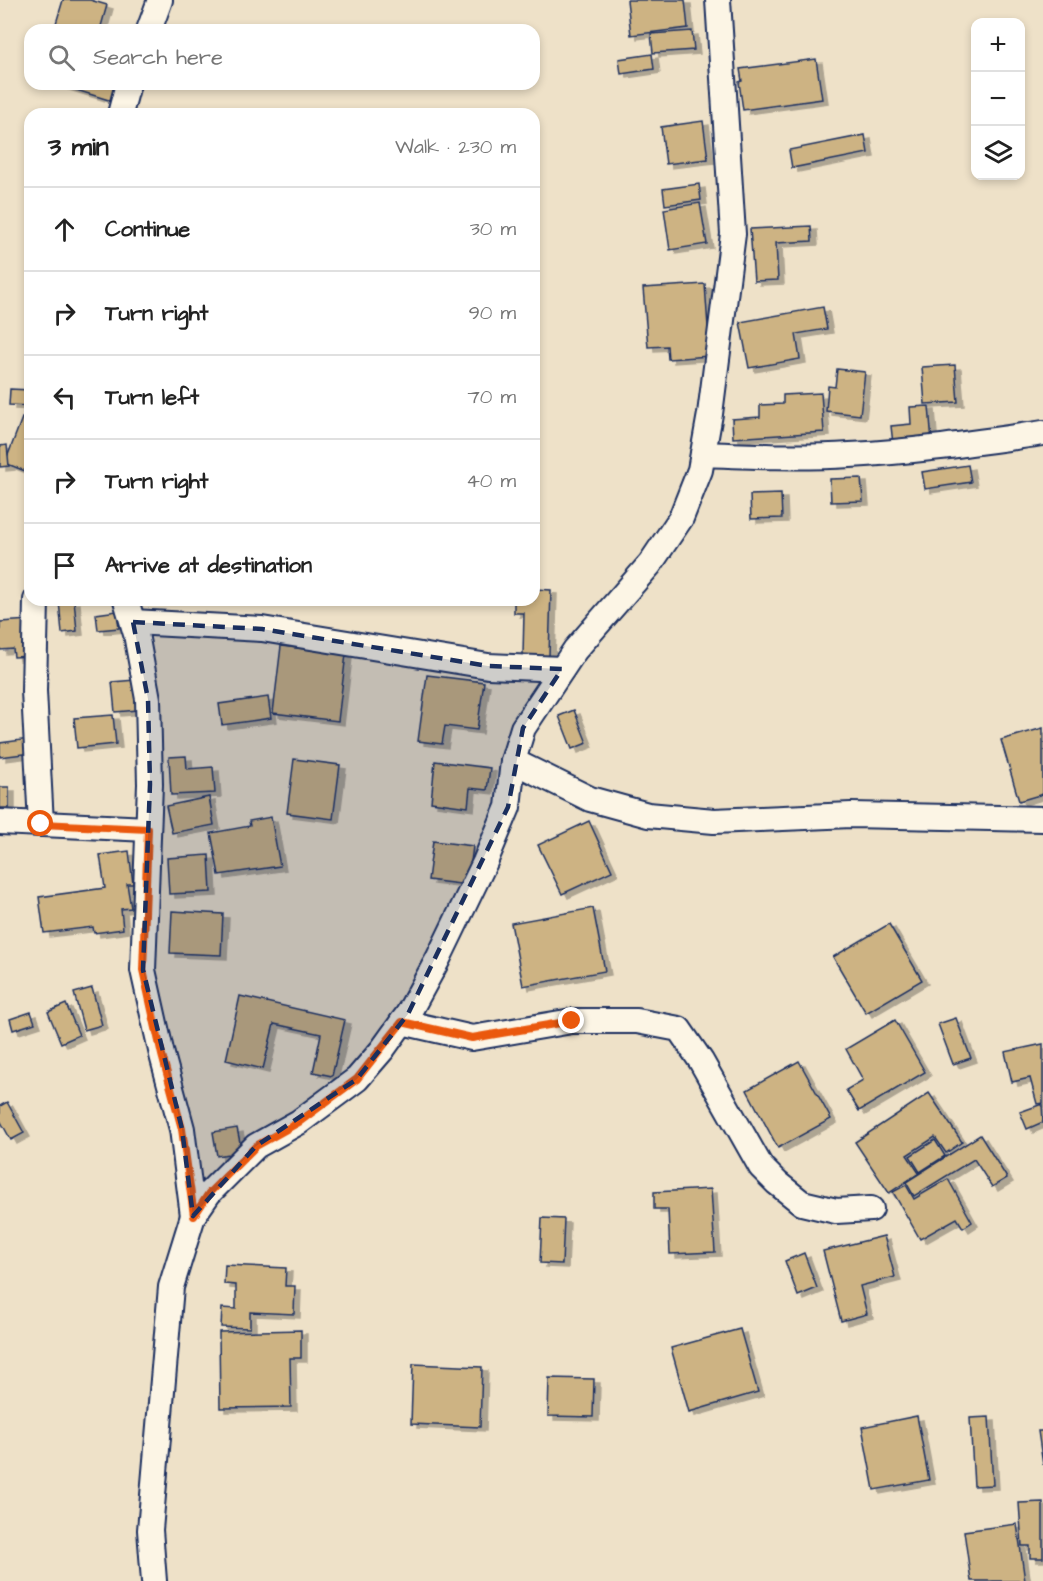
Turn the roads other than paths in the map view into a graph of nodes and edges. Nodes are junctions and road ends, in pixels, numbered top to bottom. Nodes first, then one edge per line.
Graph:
1 (160, 0) edge
2 (718, 0) edge
3 (151, 24) edge
4 (126, 90) edge
5 (122, 108) edge
6 (1043, 433) edge
7 (703, 454) junction
8 (36, 606) edge
9 (129, 611) edge
10 (562, 669) junction
11 (513, 761) junction
12 (1043, 819) edge
13 (0, 822) edge
14 (41, 824) junction
15 (148, 829) junction
16 (402, 1022) junction
17 (871, 1209) dead end
18 (194, 1216) junction
19 (154, 1581) edge

1 - 3 street
2 - 7 street
4 - 5 street
6 - 7 street
7 - 10 street
8 - 14 street
9 - 10 street
9 - 15 street
10 - 11 street
11 - 12 street
11 - 16 street
13 - 14 street
14 - 15 street
15 - 18 street
16 - 17 street
16 - 18 street
18 - 19 street

